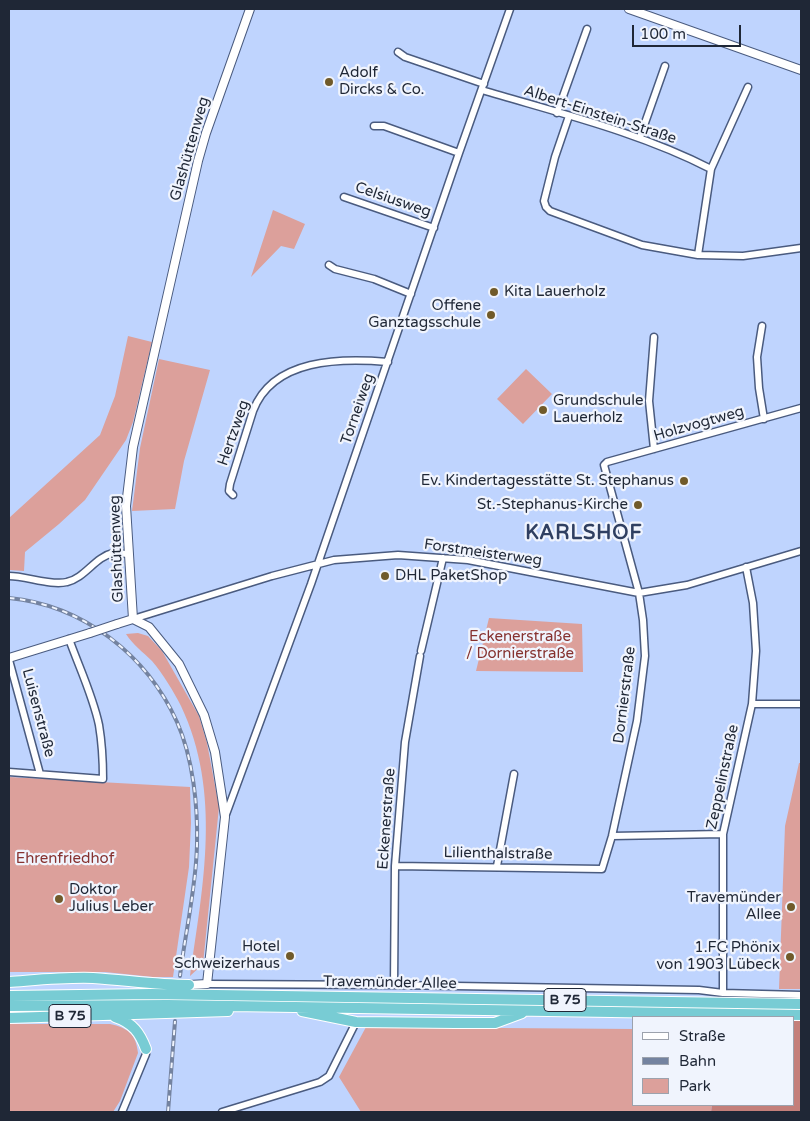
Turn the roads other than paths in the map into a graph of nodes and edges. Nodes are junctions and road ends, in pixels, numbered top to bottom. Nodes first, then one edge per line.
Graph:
1 (250, 9) edge
2 (510, 9) edge
3 (629, 9) edge
4 (587, 29) dead end
5 (398, 52) dead end
6 (665, 66) dead end
7 (801, 70) edge
8 (483, 87) junction
9 (748, 87) dead end
10 (557, 113) junction
11 (569, 116) junction
12 (374, 126) dead end
13 (640, 138) junction
14 (459, 153) junction
15 (711, 169) junction
16 (344, 196) dead end
17 (434, 228) junction
18 (801, 248) edge
19 (698, 256) junction
20 (329, 265) dead end
21 (411, 294) junction
22 (762, 326) dead end
23 (654, 337) dead end
24 (388, 362) junction
25 (801, 408) edge
26 (764, 419) junction
27 (654, 449) junction
28 (604, 465) joint
29 (232, 495) dead end
30 (801, 551) edge
31 (128, 554) junction
32 (443, 558) junction
33 (317, 564) junction
34 (746, 567) junction
35 (9, 576) edge
36 (639, 593) junction
37 (133, 619) junction
38 (69, 640) junction
39 (9, 659) edge
40 (752, 704) junction
41 (801, 704) edge
42 (9, 772) edge
43 (40, 774) junction
44 (514, 774) dead end
45 (225, 817) junction
46 (723, 834) junction
47 (612, 836) junction
48 (395, 866) junction
49 (497, 866) junction
50 (602, 869) joint
51 (46, 979) junction
52 (9, 982) edge
53 (207, 984) junction
54 (394, 985) junction
55 (189, 986) joint
56 (723, 993) junction
57 (151, 994) junction
58 (801, 995) edge
59 (9, 996) edge
60 (801, 1004) edge
61 (9, 1006) edge
62 (274, 1006) junction
63 (528, 1010) junction
64 (110, 1015) junction
65 (801, 1015) edge
66 (9, 1018) edge
67 (356, 1022) junction
68 (146, 1049) joint
69 (122, 1112) edge
70 (222, 1112) edge

1 - 31 street, Glashüttenweg
2 - 8 street, Torneiweg
3 - 7 street
4 - 10 street
5 - 8 street, Albert-Einstein-Straße
6 - 13 street
8 - 10 street, Albert-Einstein-Straße
8 - 14 street, Torneiweg
9 - 15 street
10 - 11 street, Albert-Einstein-Straße
11 - 13 street, Albert-Einstein-Straße
11 - 19 street
12 - 14 street
13 - 15 street, Albert-Einstein-Straße
14 - 17 street, Torneiweg
15 - 19 street
16 - 17 street, Celsiusweg
17 - 21 street, Torneiweg
18 - 19 street
20 - 21 street
21 - 24 street, Torneiweg
22 - 26 street
23 - 27 street
24 - 29 street, Hertzweg
24 - 33 street, Torneiweg
25 - 26 street, Holzvogtweg
26 - 27 street, Holzvogtweg
27 - 28 street, Holzvogtweg
28 - 36 street, Dornierstraße
30 - 34 street, Forstmeisterweg
31 - 35 street
31 - 37 street, Glashüttenweg
32 - 33 street, Forstmeisterweg
32 - 36 street, Forstmeisterweg
32 - 48 street, Eckenerstraße
33 - 37 street, Forstmeisterweg
33 - 45 street, Torneiweg
34 - 36 street, Forstmeisterweg
34 - 40 street, Zeppelinstraße
36 - 47 street, Dornierstraße
37 - 38 street, Luisenstraße, bridge
37 - 45 street, Glashüttenweg
38 - 39 street, Luisenstraße
38 - 43 street, Luisenstraße
39 - 43 street, Luisenstraße
40 - 41 street
40 - 46 street, Zeppelinstraße
42 - 43 street, Luisenstraße
44 - 49 street
45 - 53 street, Glashüttenweg
46 - 47 street
46 - 56 street, Zeppelinstraße
47 - 50 street, Dornierstraße
48 - 49 street, Lilienthalstraße
48 - 54 street, Eckenerstraße
49 - 50 street, Lilienthalstraße
51 - 52 highway, B 75
51 - 55 highway
51 - 57 highway, B 75
53 - 54 street, Travemünder Allee
53 - 55 street, Travemünder Allee
54 - 56 street, Travemünder Allee
56 - 58 street, Travemünder Allee
57 - 59 highway, Travemünder Allee
57 - 60 highway, Travemünder Allee / B 75
61 - 62 highway, Travemünder Allee
62 - 63 highway, Travemünder Allee / B 75
62 - 64 highway, B 75
62 - 67 highway
63 - 65 highway, Travemünder Allee / B 75
63 - 67 highway
64 - 66 highway, B 75
64 - 68 highway
67 - 70 street
68 - 69 street

